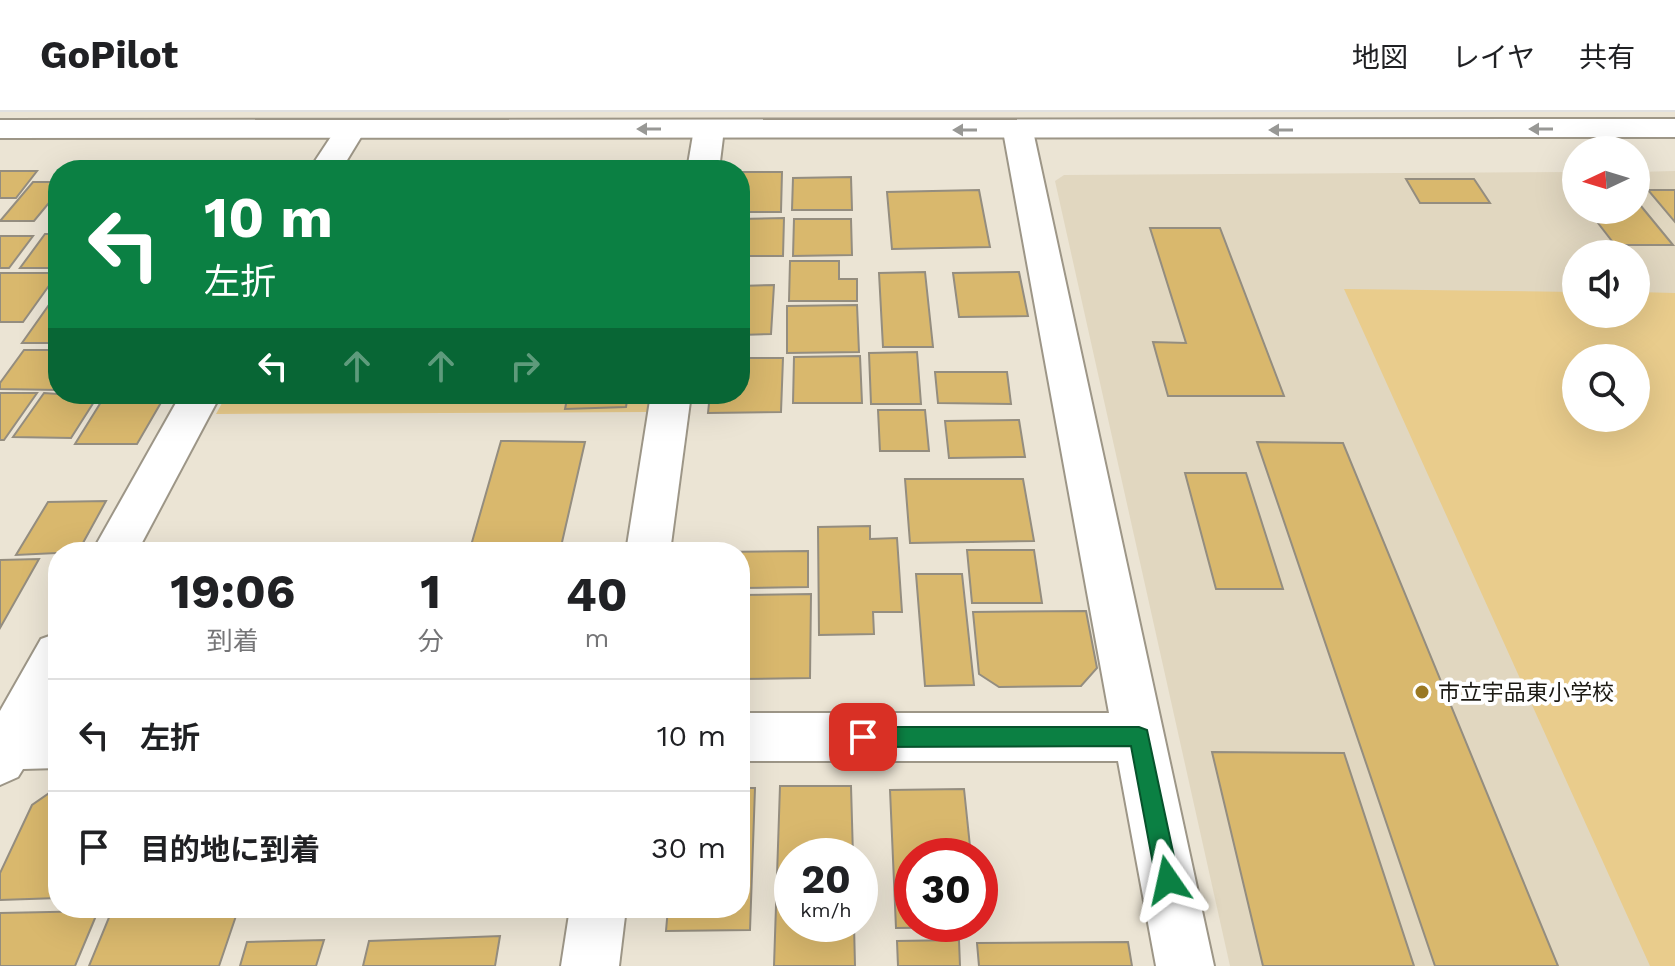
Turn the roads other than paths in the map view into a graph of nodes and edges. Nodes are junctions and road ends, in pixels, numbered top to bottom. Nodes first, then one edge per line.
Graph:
1 (1675, 128) edge
2 (0, 129) edge
3 (351, 129) junction
4 (709, 129) junction
5 (1018, 131) junction
6 (331, 160) edge
7 (704, 160) edge
8 (195, 404) edge
9 (670, 404) edge
10 (120, 542) edge
11 (649, 542) edge
12 (48, 671) edge
13 (750, 737) edge
14 (1139, 737) junction
15 (48, 745) edge
16 (3, 750) edge
17 (597, 918) edge
18 (590, 966) edge
19 (1185, 966) edge

1 -> 5 street
2 - 3 street
4 -> 3 street
3 - 6 street
5 -> 4 street
4 - 7 street
5 - 14 street
8 - 10 street
9 - 11 street
12 - 16 street
13 - 14 street
14 - 19 street
15 - 16 street
17 - 18 street

